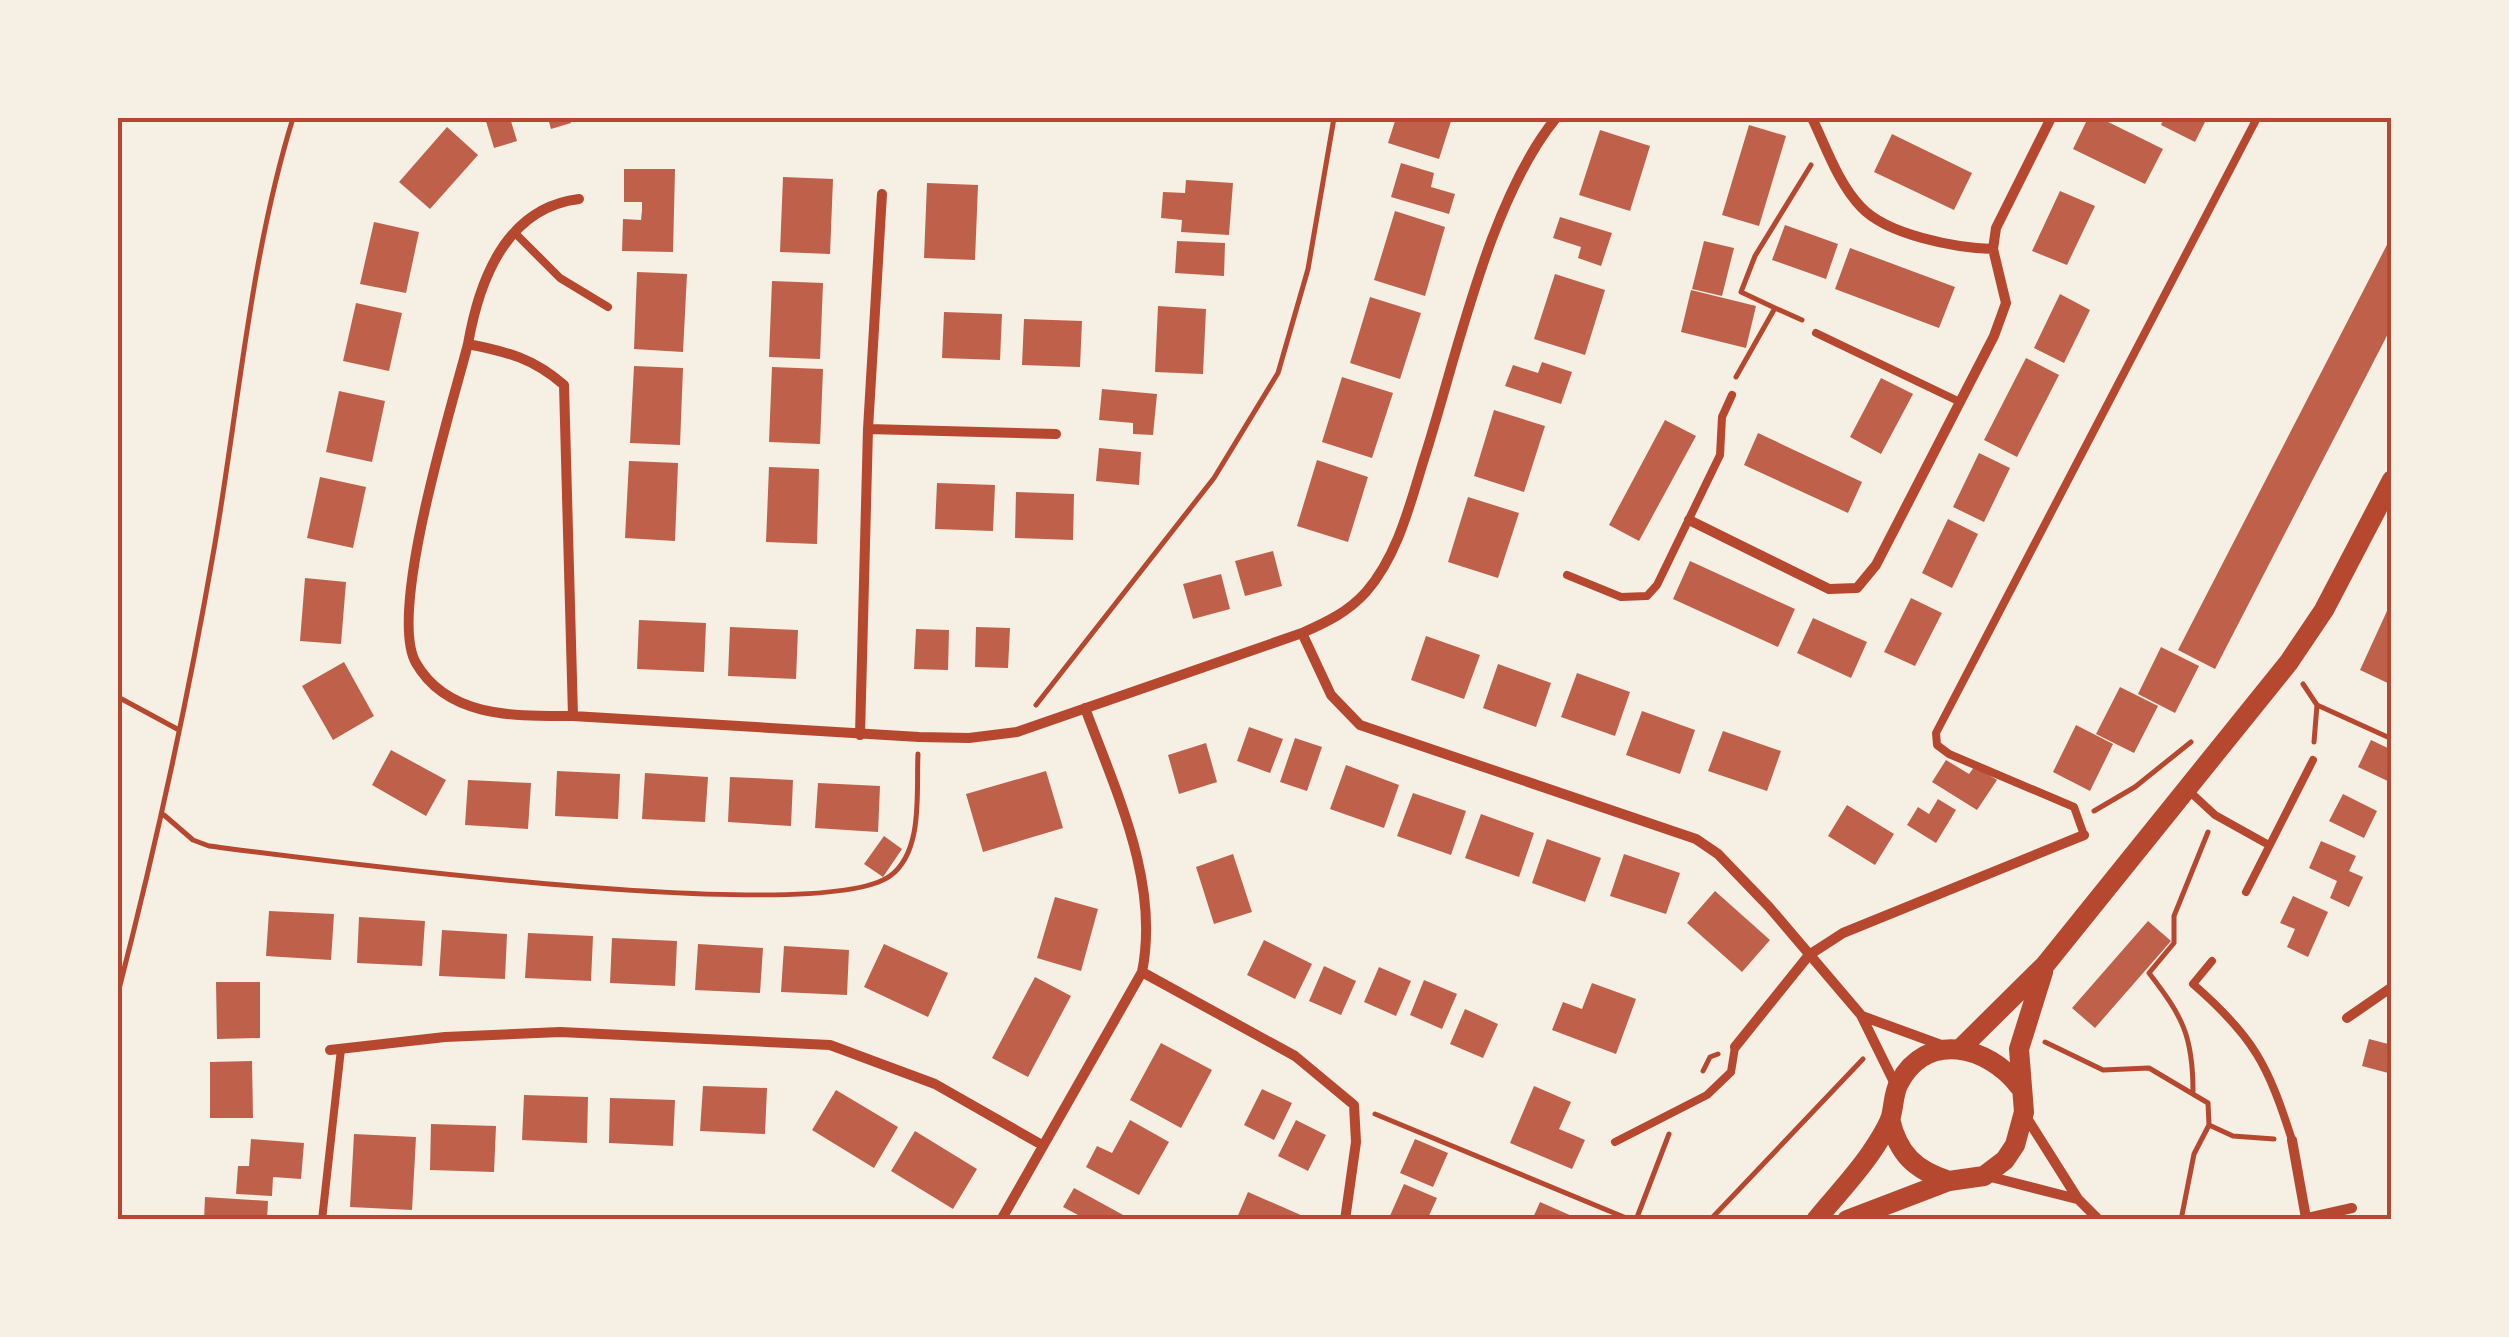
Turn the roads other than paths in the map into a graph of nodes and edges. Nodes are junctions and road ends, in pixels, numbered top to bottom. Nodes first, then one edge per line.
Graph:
1 (1556, 118) edge
2 (1812, 118) edge
3 (2052, 118) edge
4 (2257, 118) edge
5 (882, 194) dead end
6 (579, 199) dead end
7 (516, 233) junction
8 (1993, 249) junction
9 (608, 307) dead end
10 (1816, 333) road end
11 (468, 344) junction
12 (1732, 394) road end
13 (1960, 402) junction
14 (868, 429) junction
15 (1056, 434) dead end
16 (2392, 480) edge
17 (1690, 520) junction
18 (1568, 576) dead end
19 (1302, 632) junction
20 (1085, 708) junction
21 (573, 716) junction
22 (860, 734) junction
23 (2313, 760) road end
24 (2189, 792) junction
25 (2084, 835) joint
26 (2267, 844) junction
27 (2246, 892) dead end
28 (1809, 954) junction
29 (2212, 961) dead end
30 (2045, 965) junction
31 (1142, 972) junction
32 (2392, 987) edge
33 (1861, 1016) junction
34 (2347, 1018) dead end
35 (1735, 1047) joint
36 (1955, 1048) junction
37 (336, 1050) joint
38 (1896, 1086) junction
39 (2019, 1086) junction
40 (2024, 1112) junction
41 (1890, 1119) junction
42 (2292, 1140) joint
43 (1615, 1142) dead end
44 (1042, 1144) junction
45 (1984, 1176) junction
46 (1949, 1180) junction
47 (2078, 1199) junction
48 (2352, 1208) dead end
49 (2304, 1219) edge
50 (322, 1220) edge
51 (1001, 1220) edge
52 (1346, 1220) edge
53 (1816, 1220) edge
54 (1846, 1220) edge
55 (2100, 1220) edge

1 - 19 street
2 - 8 street
3 - 8 street
4 - 25 lane
5 - 14 street
6 - 7 street
7 - 9 lane
7 - 11 street
8 - 13 street
10 - 13 lane
11 - 21 street
11 - 21 street
12 - 17 lane
13 - 17 street
14 - 15 street
14 - 22 street
16 - 24 main road
17 - 18 lane
19 - 20 street
19 - 28 street
20 - 22 street
20 - 31 street
21 - 22 street
23 - 26 lane
24 - 26 lane
24 - 30 main road
25 - 28 street
26 - 27 lane
28 - 33 street
28 - 35 street
29 - 42 lane
30 - 36 main road
30 - 39 main road
31 - 44 street
31 - 52 street
32 - 34 street
33 - 36 street
33 - 38 street
35 - 43 lane
36 - 38 main road
36 - 39 main road
37 - 44 street
37 - 50 lane
38 - 41 main road
39 - 40 main road
40 - 45 main road
40 - 47 street
41 - 46 main road
41 - 53 main road
42 - 49 street
44 - 51 street
45 - 46 main road
45 - 47 street
46 - 54 main road
47 - 55 street
48 - 49 street

